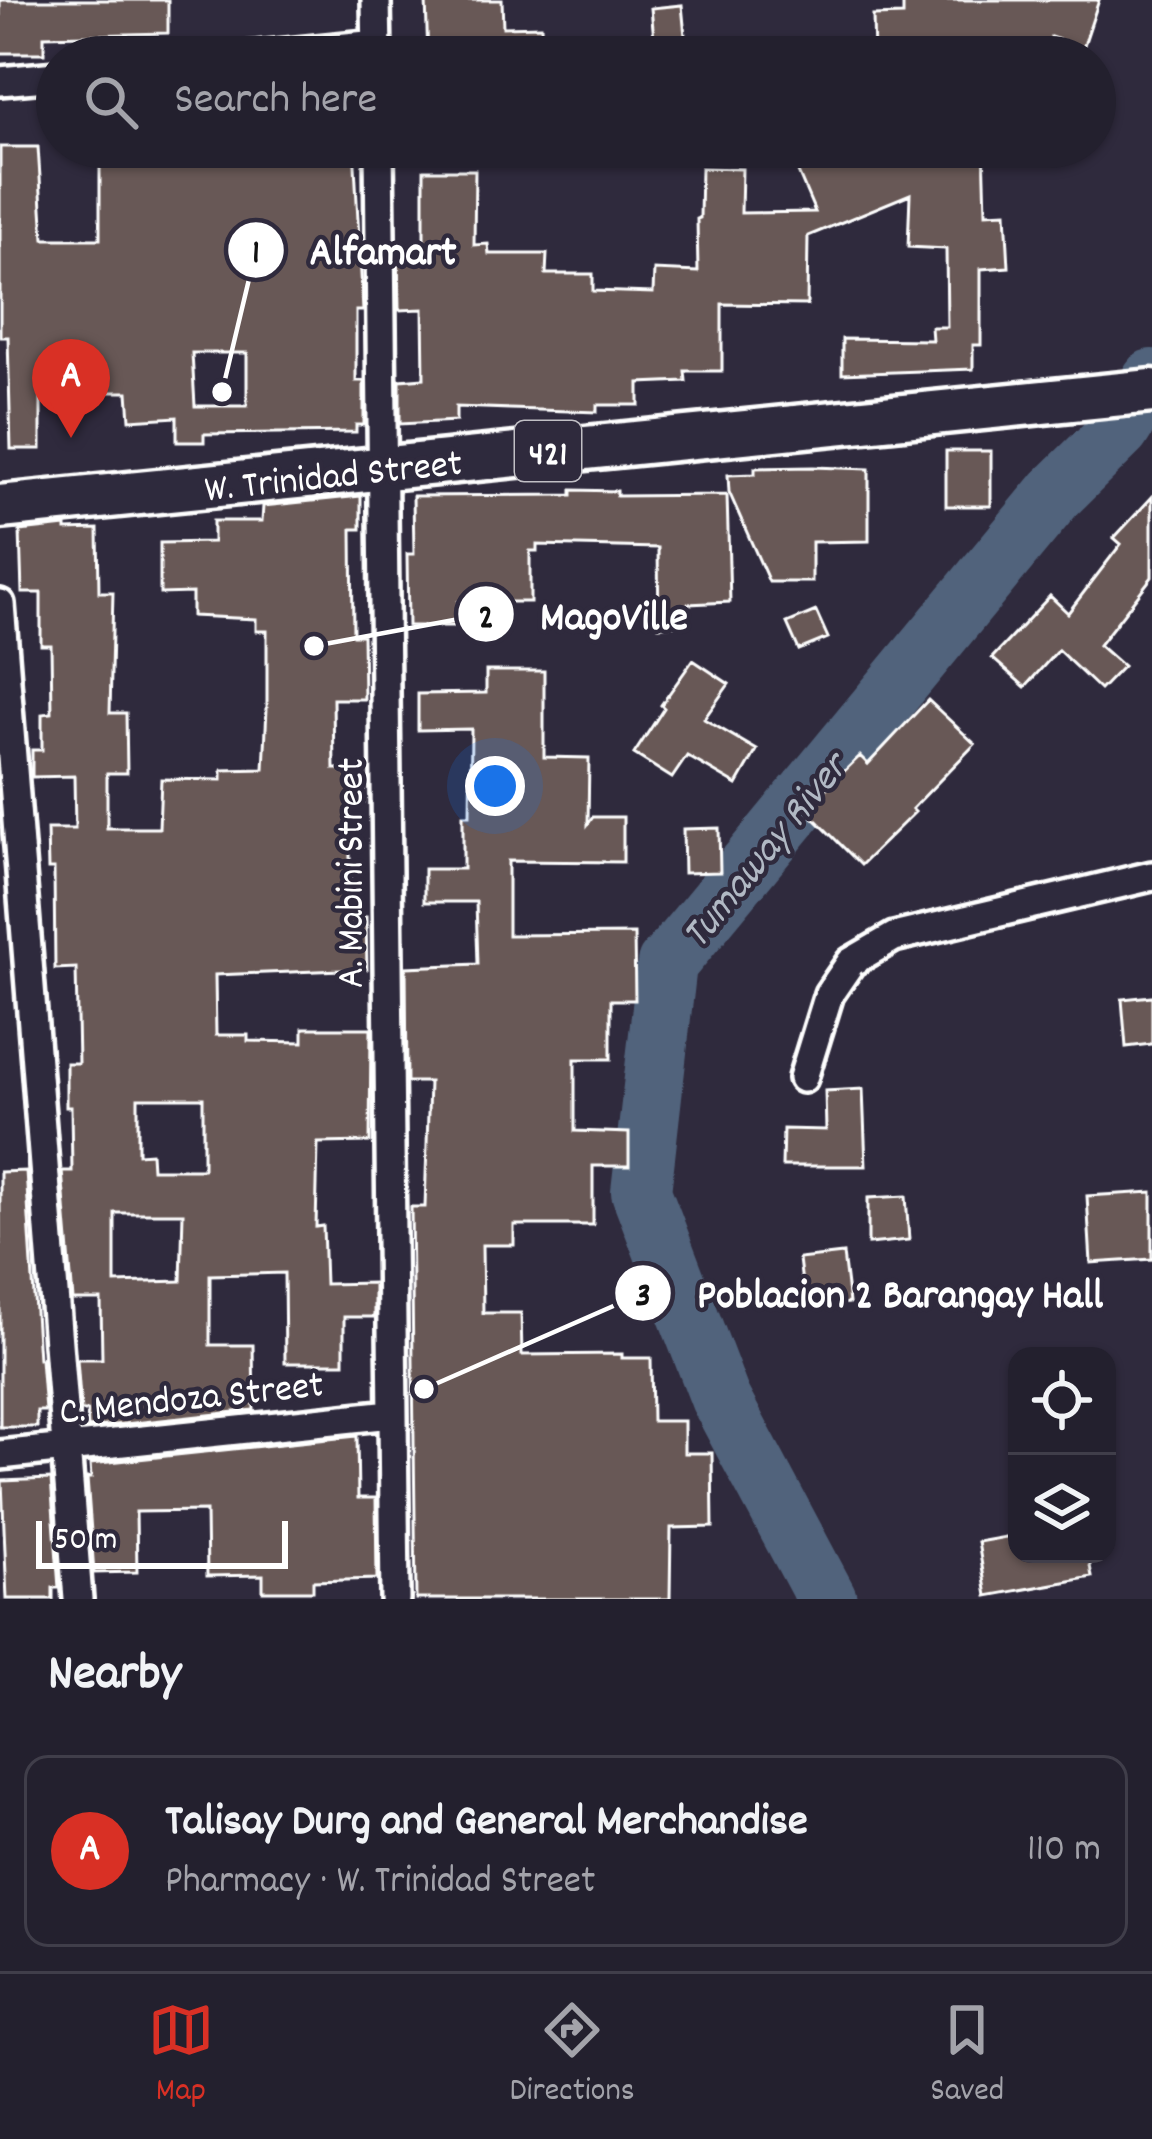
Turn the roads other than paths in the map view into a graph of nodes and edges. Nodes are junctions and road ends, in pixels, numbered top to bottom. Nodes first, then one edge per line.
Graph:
1 (376, 0) edge
2 (377, 36) edge
3 (36, 78) edge
4 (0, 81) edge
5 (379, 168) edge
6 (1152, 392) edge
7 (384, 467) junction
8 (0, 507) edge
9 (0, 604) edge
10 (1152, 877) edge
11 (803, 1078) dead end
12 (391, 1414) junction
13 (65, 1448) junction
14 (0, 1455) edge
15 (78, 1599) edge
16 (395, 1599) edge

1 - 2 street
3 - 4 street
5 - 7 street, A. Mabini Street
6 - 7 main road, W. Trinidad Street / 421
7 - 8 main road, W. Trinidad Street / 421
7 - 12 street, A. Mabini Street
9 - 13 street
10 - 11 street
12 - 13 street, C. Mendoza Street
12 - 16 street, A. Mabini Street
13 - 14 street, C. Mendoza Street
13 - 15 street

